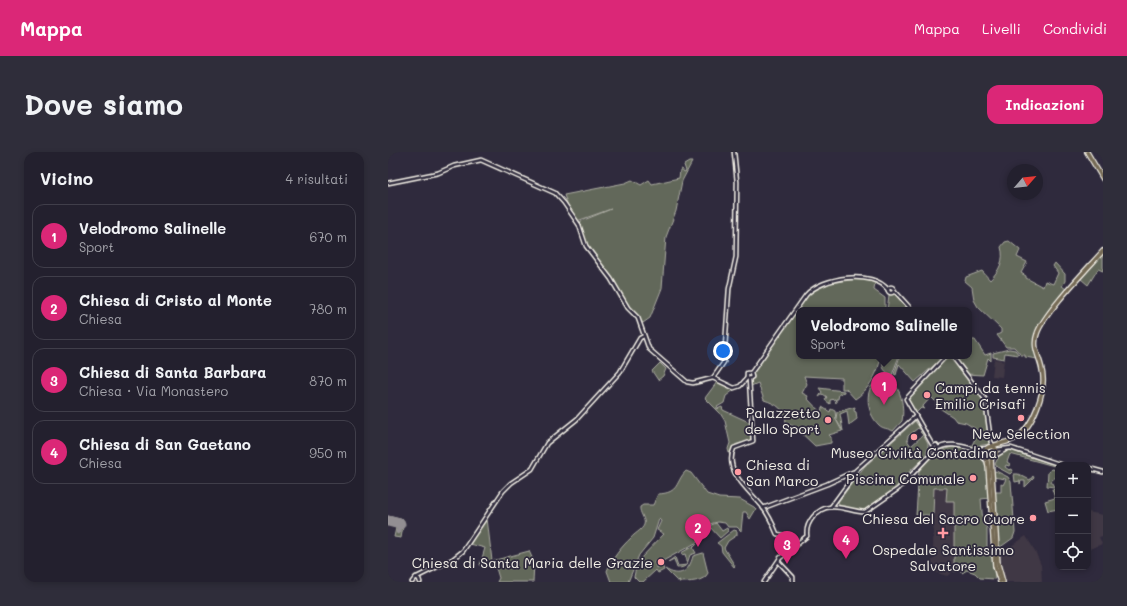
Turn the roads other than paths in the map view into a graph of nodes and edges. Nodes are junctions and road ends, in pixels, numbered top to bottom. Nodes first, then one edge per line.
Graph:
1 (734, 152) edge
2 (1087, 152) edge
3 (1103, 179) edge
4 (388, 183) edge
5 (1103, 251) edge
6 (888, 288) junction
7 (893, 291) junction
8 (798, 307) edge
9 (909, 307) edge
10 (796, 309) edge
11 (642, 327) junction
12 (644, 336) junction
13 (639, 341) junction
14 (646, 343) junction
15 (943, 359) edge
16 (954, 359) edge
17 (751, 373) junction
18 (713, 378) junction
19 (748, 378) junction
20 (917, 417) junction
21 (935, 447) junction
22 (968, 448) junction
23 (991, 448) junction
24 (972, 450) junction
25 (1018, 451) junction
26 (995, 456) junction
27 (991, 458) junction
28 (1055, 463) edge
29 (988, 466) junction
30 (1091, 469) edge
31 (1103, 472) edge
32 (854, 473) junction
33 (831, 507) junction
34 (763, 508) junction
35 (836, 508) junction
36 (788, 549) junction
37 (779, 562) junction
38 (427, 572) junction
39 (417, 577) junction
40 (794, 580) edge
41 (412, 581) edge
42 (420, 582) edge
43 (764, 582) edge
44 (1001, 582) edge

1 - 18 street
2 - 3 main road
4 - 11 street
5 - 23 main road
6 - 7 street
6 - 7 street
6 - 8 street
7 - 9 street
10 - 17 street
11 - 12 street
11 - 13 street
12 - 13 street
12 - 14 street
13 - 14 street
13 - 38 street
14 - 18 street
15 - 20 street
16 - 23 street
17 - 19 street
17 - 19 street
18 - 19 street
19 - 34 street
20 - 21 street
20 - 32 street
21 - 22 street
21 - 35 street
22 - 23 street
22 - 24 street
23 - 24 street
23 - 25 street
23 - 26 main road
23 - 27 main road
23 - 29 main road
24 - 29 street
25 - 26 street
25 - 28 street
26 - 27 main road
27 - 44 main road
29 - 44 main road
30 - 31 street
32 - 33 street
32 - 34 street
32 - 35 street
33 - 35 street
33 - 36 street
34 - 36 street
36 - 37 street
37 - 40 street
37 - 43 street
38 - 39 street
38 - 42 street
39 - 41 street
39 - 42 street

